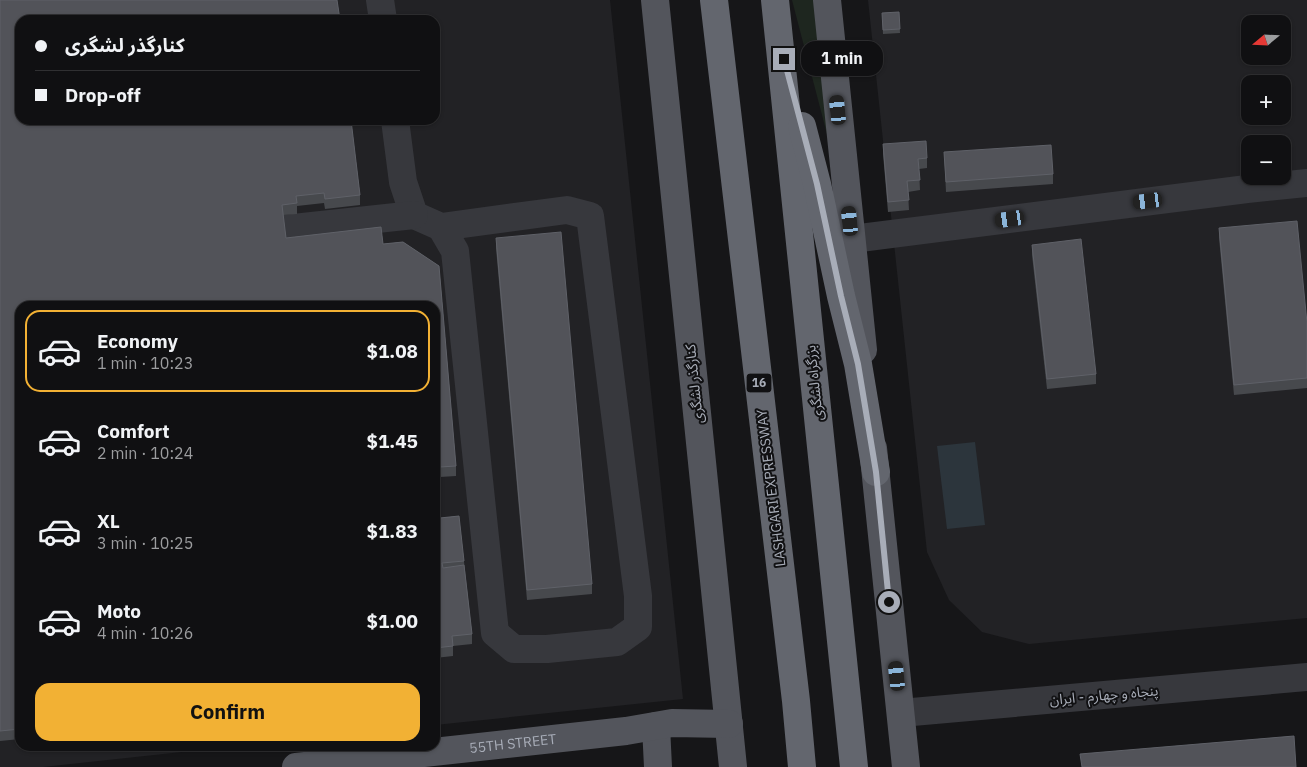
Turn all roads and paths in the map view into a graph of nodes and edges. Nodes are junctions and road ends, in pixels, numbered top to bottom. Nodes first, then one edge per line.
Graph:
1 (380, 0) edge
2 (654, 0) edge
3 (714, 0) edge
4 (775, 0) edge
5 (827, 0) edge
6 (382, 15) edge
7 (779, 41) junction
8 (396, 125) edge
9 (1307, 184) edge
10 (414, 215) junction
11 (441, 227) junction
12 (284, 229) edge
13 (852, 239) junction
14 (876, 472) junction
15 (1307, 677) edge
16 (901, 714) junction
17 (729, 724) junction
18 (656, 726) junction
19 (296, 767) edge
20 (658, 767) edge
21 (733, 767) edge
22 (802, 767) edge
23 (854, 767) edge
24 (906, 767) edge

1 - 6 lane
2 - 17 main road, کنارگذر لشگری
3 - 22 highway, LASHGARI EXPRESSWAY / 16
4 - 7 highway, بزرگراه لشگری
5 - 13 main road
7 - 14 highway
7 - 23 highway, بزرگراه لشگری
8 - 10 lane
9 - 13 lane
10 - 11 lane
10 - 12 lane
11 - 11 lane
13 - 14 main road
14 - 16 main road
15 - 16 lane, پنجاه و چهارم - ایران
16 - 24 main road
17 - 18 main road, 55TH STREET
17 - 21 main road, کنارگذر لشگری
18 - 19 main road, 55TH STREET
18 - 20 main road

